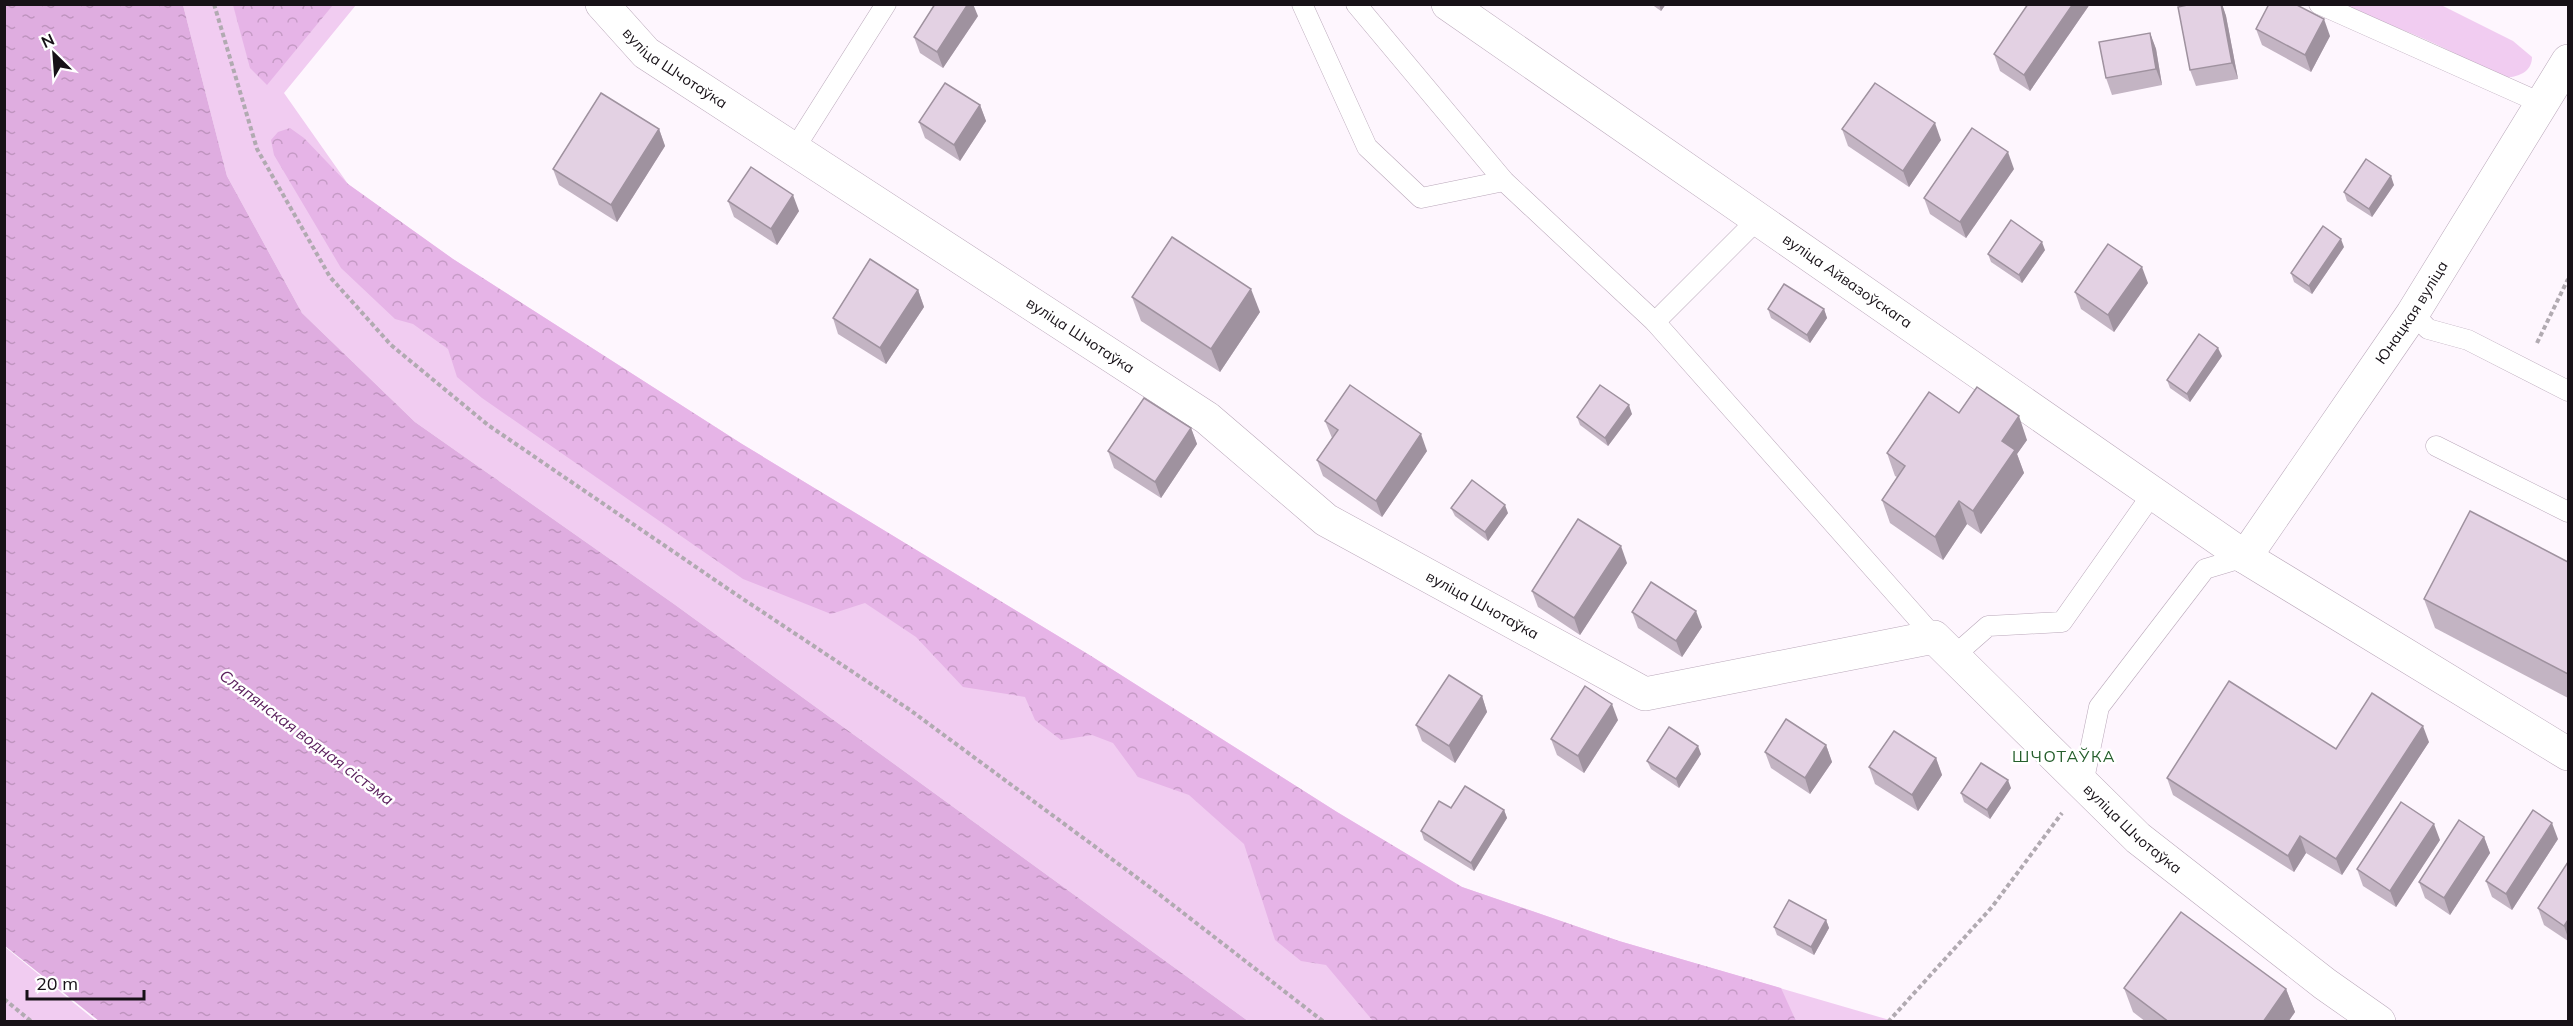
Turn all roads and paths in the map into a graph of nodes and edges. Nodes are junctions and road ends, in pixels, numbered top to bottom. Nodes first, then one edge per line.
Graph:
1 (214, 4) edge
2 (602, 4) edge
3 (886, 4) edge
4 (1302, 4) edge
5 (1356, 4) edge
6 (1449, 4) edge
7 (2319, 4) edge
8 (2568, 61) edge
9 (2541, 103) junction
10 (793, 151) junction
11 (1504, 181) junction
12 (1757, 220) junction
13 (2568, 279) edge
14 (2413, 313) junction
15 (1655, 322) junction
16 (2535, 346) dead end
17 (2568, 391) edge
18 (2436, 446) dead end
19 (2153, 493) junction
20 (2568, 512) edge
21 (2245, 557) junction
22 (1945, 646) junction
23 (2568, 754) edge
24 (2083, 784) junction
25 (4, 999) edge
26 (32, 1022) edge
27 (1324, 1022) edge
28 (1888, 1022) edge
29 (2379, 1022) edge

1 - 27 path
2 - 10 street, вуліца Шчотаўка
3 - 10 lane
4 - 11 lane
5 - 11 lane
6 - 12 street, вуліца Айвазоўскага
7 - 9 lane
8 - 9 street, Юнацкая вуліца
9 - 14 street, Юнацкая вуліца
10 - 22 street, вуліца Шчотаўка
11 - 15 lane
12 - 15 lane
12 - 19 street, вуліца Айвазоўскага
13 - 16 path
14 - 17 lane
14 - 21 street, Юнацкая вуліца
15 - 22 lane
18 - 20 lane
19 - 21 street, вуліца Айвазоўскага
19 - 22 lane
21 - 23 street
21 - 24 lane
22 - 24 street, вуліца Шчотаўка
24 - 28 path
24 - 29 street, вуліца Шчотаўка
25 - 26 path

